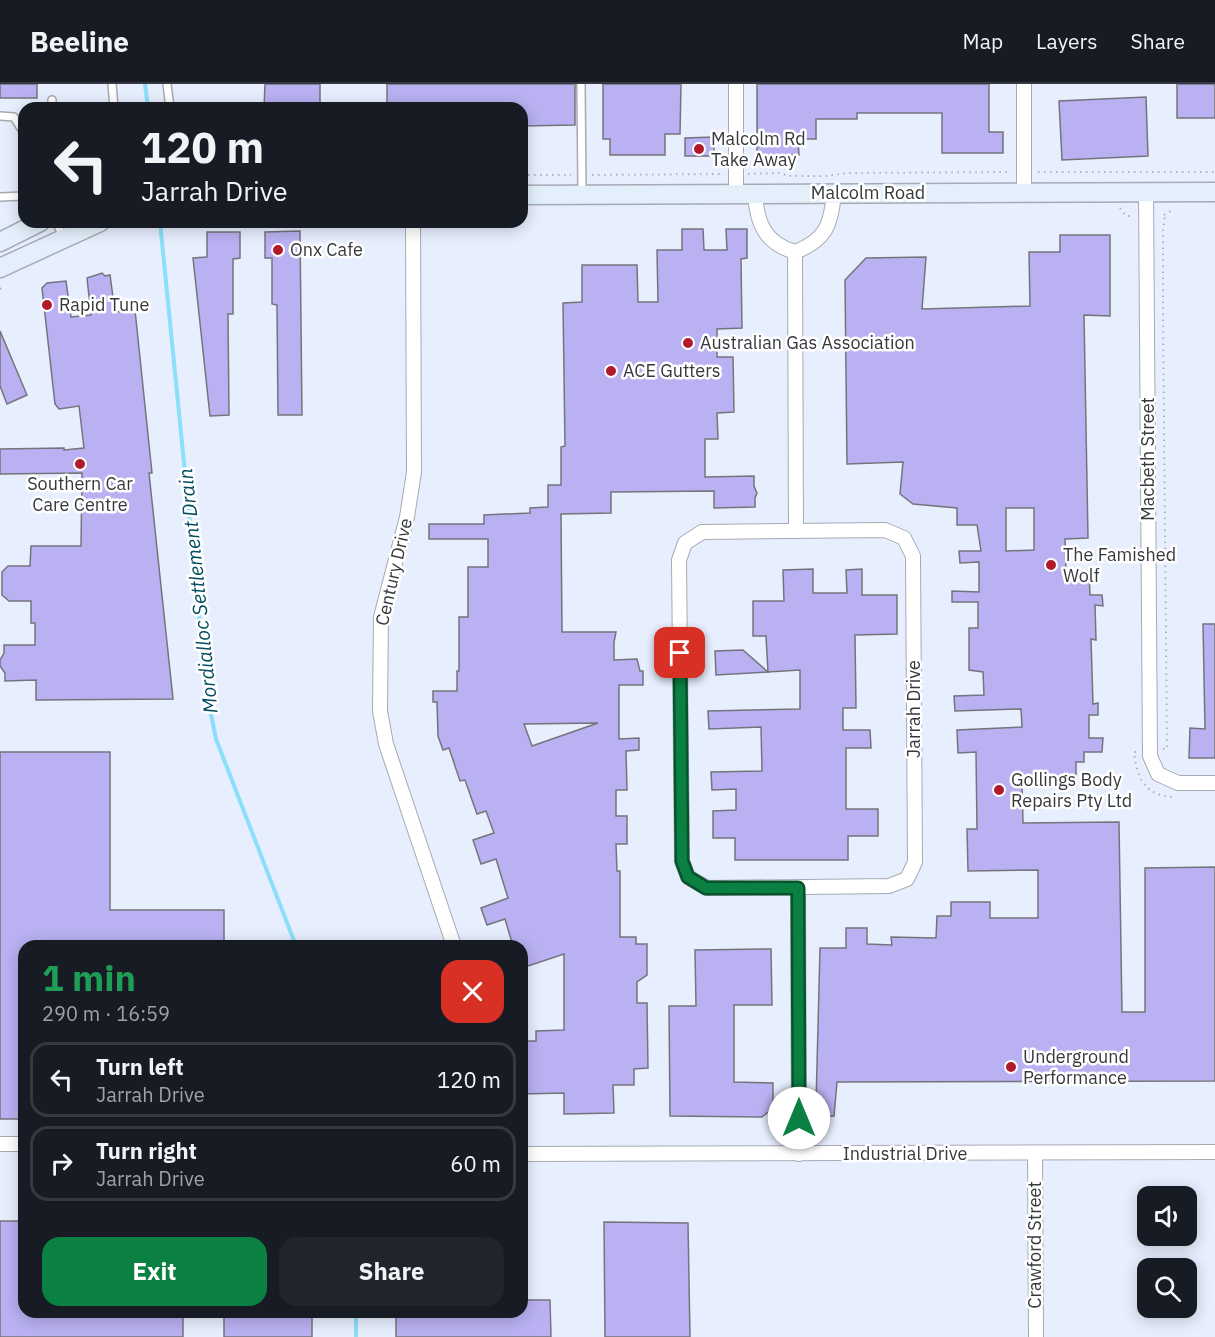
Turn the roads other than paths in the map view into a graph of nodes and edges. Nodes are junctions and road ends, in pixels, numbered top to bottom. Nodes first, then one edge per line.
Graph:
1 (112, 84) edge
2 (168, 84) edge
3 (581, 84) edge
4 (736, 84) edge
5 (1024, 84) edge
6 (113, 102) edge
7 (170, 102) edge
8 (0, 116) edge
9 (18, 123) edge
10 (1024, 192) junction
11 (1146, 192) junction
12 (1215, 192) edge
13 (834, 193) junction
14 (736, 194) junction
15 (755, 194) junction
16 (528, 195) edge
17 (582, 195) junction
18 (18, 196) edge
19 (0, 197) edge
20 (29, 228) edge
21 (413, 228) edge
22 (60, 230) edge
23 (0, 243) edge
24 (795, 252) junction
25 (0, 268) edge
26 (796, 531) junction
27 (1215, 783) edge
28 (798, 888) junction
29 (452, 940) edge
30 (0, 1144) edge
31 (18, 1144) edge
32 (1215, 1152) edge
33 (528, 1154) edge
34 (799, 1154) junction
35 (1035, 1154) junction
36 (1036, 1337) edge

1 - 6 lane
2 - 7 lane
3 - 17 lane
4 - 14 street
5 - 10 street
8 - 9 lane
10 - 11 street, Malcolm Road
10 - 13 street, Malcolm Road
11 - 12 street, Malcolm Road
11 - 27 street, Macbeth Street
13 - 15 street, Malcolm Road
13 - 24 street
14 - 15 street, Malcolm Road
14 - 17 street, Malcolm Road
15 - 24 street
16 - 17 street, Malcolm Road
18 - 19 lane
20 - 23 street
21 - 29 street, Century Drive
22 - 25 street
24 - 26 street
26 - 28 street, Jarrah Drive
26 - 28 street, Jarrah Drive
28 - 34 street
30 - 31 street
32 - 35 street, Industrial Drive
33 - 34 street, Industrial Drive
34 - 35 street, Industrial Drive
35 - 36 street, Crawford Street

